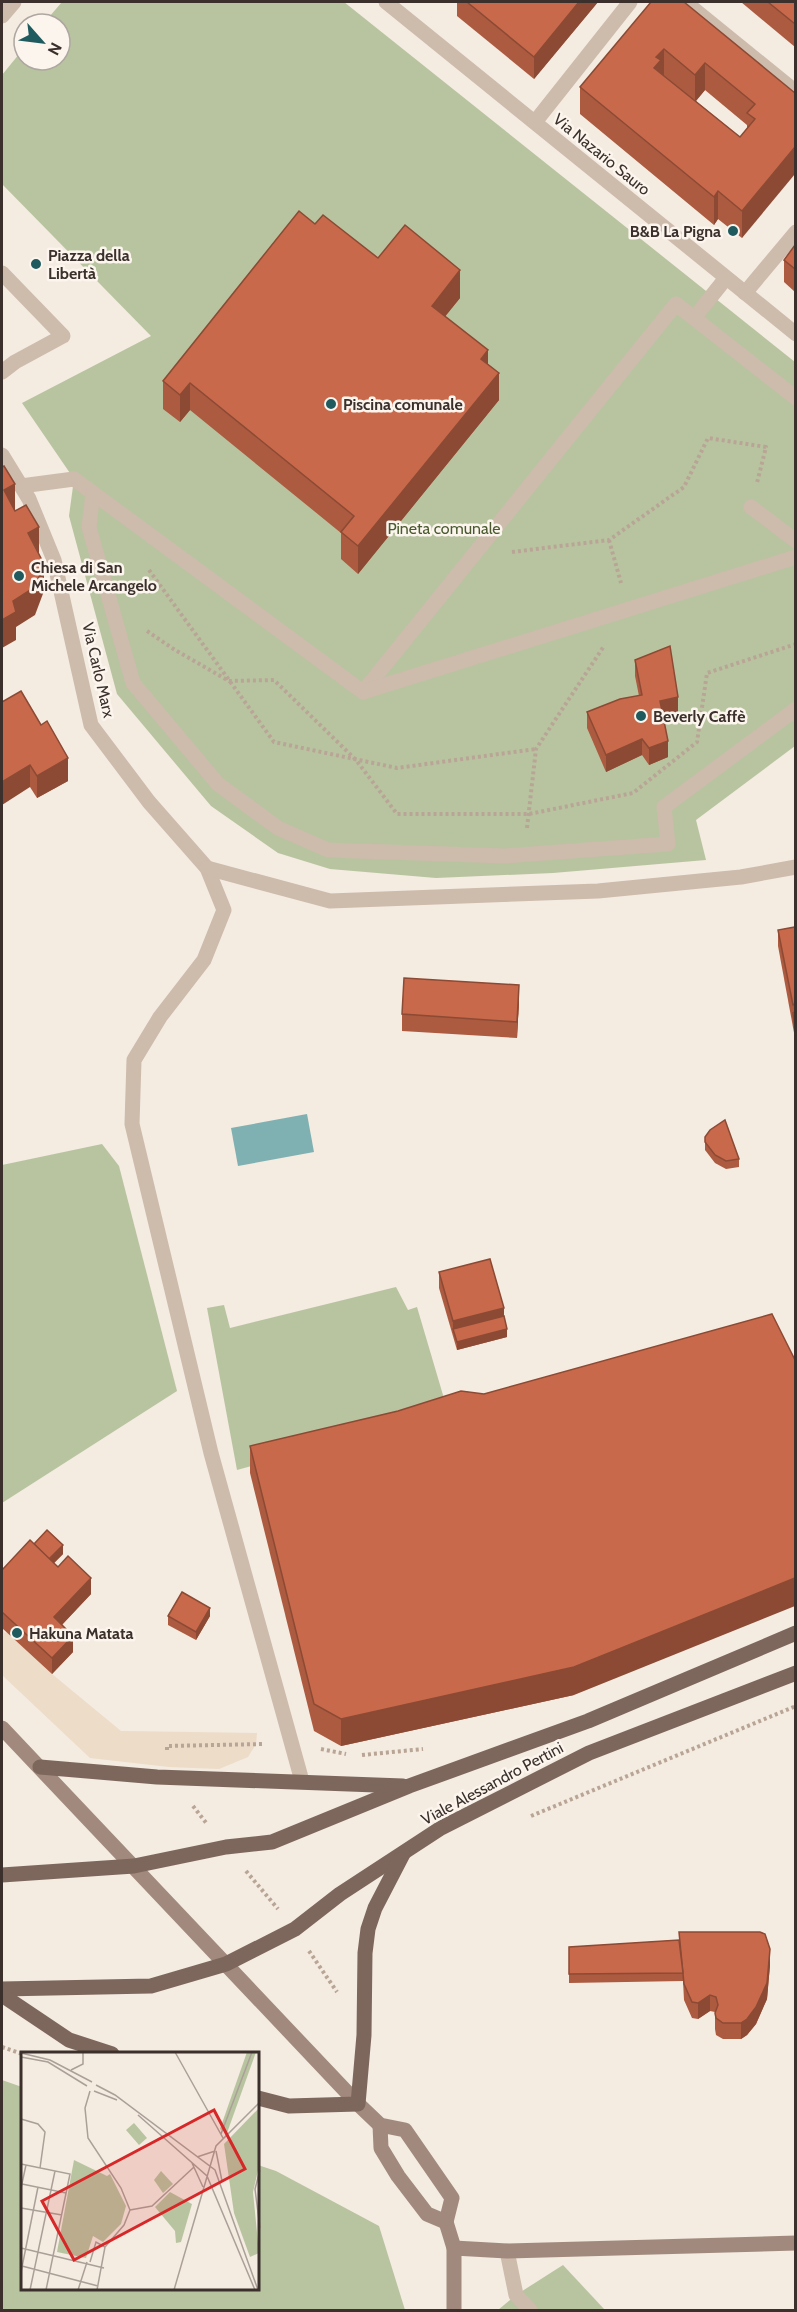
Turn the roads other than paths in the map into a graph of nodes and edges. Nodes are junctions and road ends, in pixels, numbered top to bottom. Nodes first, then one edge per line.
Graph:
1 (14, 2) edge
2 (386, 2) edge
3 (630, 2) edge
4 (685, 2) edge
5 (2, 16) edge
6 (795, 92) edge
7 (535, 123) junction
8 (795, 232) edge
9 (2, 273) edge
10 (726, 278) junction
11 (744, 293) junction
12 (694, 318) junction
13 (795, 334) edge
14 (2, 372) edge
15 (795, 399) edge
16 (2, 455) edge
17 (21, 486) junction
18 (93, 493) junction
19 (750, 507) road end
20 (795, 541) edge
21 (795, 557) edge
22 (363, 692) junction
23 (795, 709) edge
24 (795, 867) edge
25 (207, 868) junction
26 (795, 1633) edge
27 (795, 1673) edge
28 (2, 1728) edge
29 (40, 1767) junction
30 (302, 1781) junction
31 (409, 1786) junction
32 (405, 1852) junction
33 (134, 1866) junction
34 (2, 1875) edge
35 (226, 1964) junction
36 (2, 1989) edge
37 (2, 1995) edge
38 (106, 2052) edge
39 (260, 2099) edge
40 (358, 2104) junction
41 (380, 2125) junction
42 (446, 2222) junction
43 (795, 2243) edge
44 (454, 2248) junction
45 (507, 2251) junction
46 (454, 2310) edge
47 (530, 2310) edge

1 - 5 street
2 - 7 street, Via Nazario Sauro
3 - 7 street
4 - 6 street
7 - 10 street, Via Nazario Sauro
8 - 11 street
9 - 14 street
10 - 11 street, Via Nazario Sauro
10 - 12 street
11 - 13 street, Via Nazario Sauro
12 - 15 street
12 - 22 street
16 - 17 street, Via Carlo Marx
17 - 18 street
17 - 25 street, Via Carlo Marx
18 - 22 street
18 - 23 street
19 - 20 street
21 - 22 street
24 - 25 street
25 - 30 street
26 - 31 main road, Viale Alessandro Pertini
27 - 32 main road, Viale Alessandro Pertini
28 - 29 main road
29 - 30 main road, Viale Alessandro Pertini
29 - 33 main road
30 - 31 main road, Viale Alessandro Pertini
31 - 33 main road, Viale Alessandro Pertini
32 - 35 main road, Viale Alessandro Pertini
32 - 40 main road
33 - 34 main road, Viale Alessandro Pertini
33 - 35 main road
35 - 36 main road, Viale Alessandro Pertini
35 - 40 main road
37 - 38 main road
39 - 40 main road
40 - 41 main road
41 - 42 main road
41 - 42 main road
42 - 44 main road
43 - 45 main road
44 - 45 main road
44 - 46 main road
45 - 47 street

